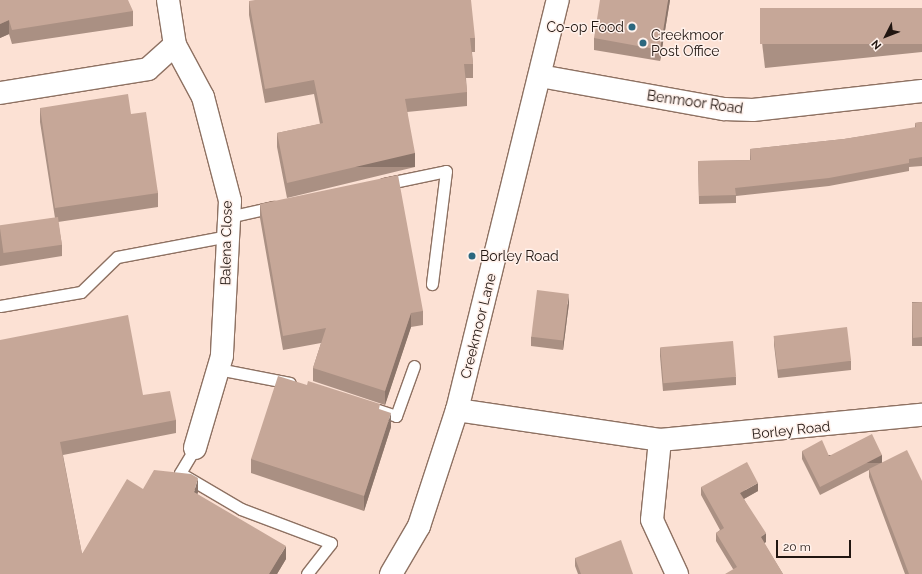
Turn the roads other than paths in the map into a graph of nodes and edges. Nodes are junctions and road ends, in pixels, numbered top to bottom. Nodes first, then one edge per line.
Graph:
1 (168, 0) edge
2 (558, 0) edge
3 (175, 45) junction
4 (540, 76) junction
5 (922, 91) edge
6 (0, 93) edge
7 (368, 187) edge
8 (283, 205) edge
9 (229, 226) junction
10 (432, 284) dead end
11 (0, 306) edge
12 (414, 366) dead end
13 (218, 369) junction
14 (305, 387) edge
15 (366, 406) edge
16 (457, 410) junction
17 (922, 415) edge
18 (660, 440) junction
19 (195, 448) joint
20 (307, 574) edge
21 (392, 574) edge
22 (677, 574) edge

1 - 3 street, Balena Close
2 - 4 street, Creekmoor Lane
3 - 6 street
3 - 9 street, Balena Close
4 - 5 street, Benmoor Road
4 - 16 street, Creekmoor Lane
7 - 10 lane
8 - 9 lane
9 - 11 lane
9 - 13 street, Balena Close
12 - 15 lane
13 - 14 lane
13 - 19 street, Balena Close
16 - 18 street, Borley Road
16 - 21 street, Creekmoor Lane
17 - 18 street, Borley Road
18 - 22 street
19 - 20 lane

